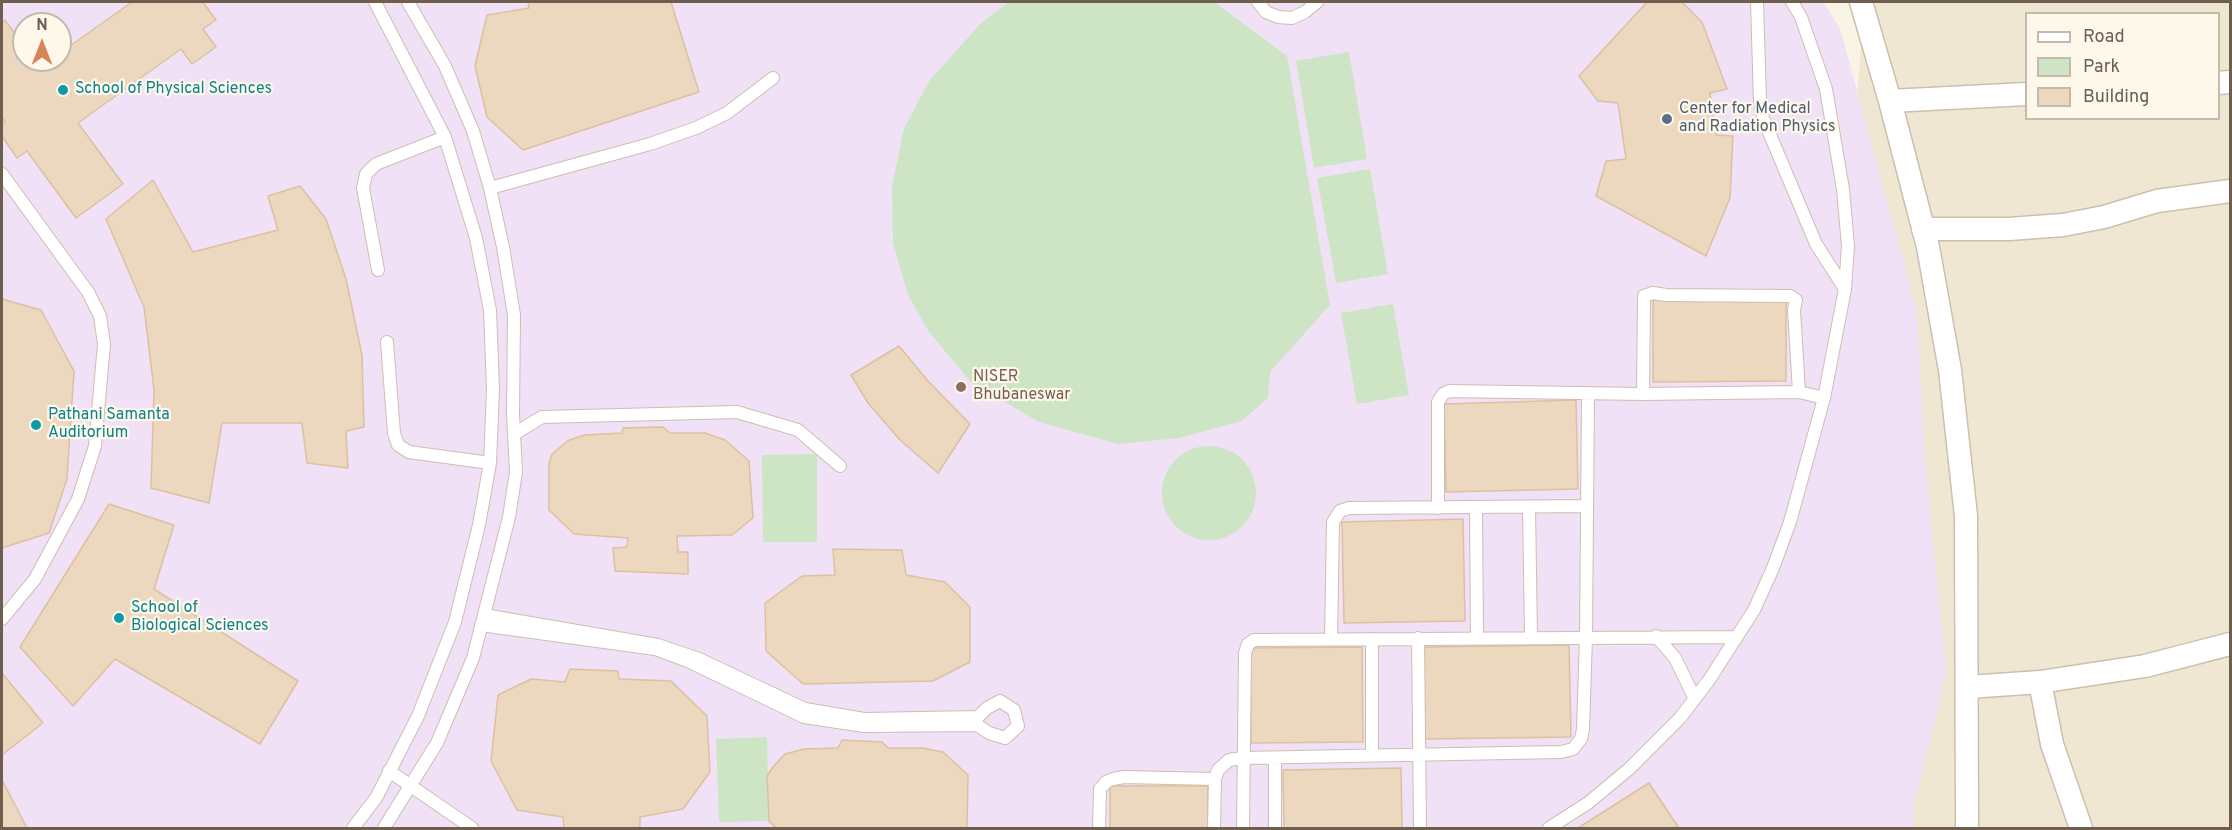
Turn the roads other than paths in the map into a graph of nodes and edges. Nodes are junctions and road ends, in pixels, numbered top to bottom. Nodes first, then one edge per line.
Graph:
1 (375, 2) edge
2 (408, 2) edge
3 (1258, 2) edge
4 (1317, 2) edge
5 (1757, 2) edge
6 (1792, 2) edge
7 (1861, 2) edge
8 (773, 78) dead end
9 (2025, 94) edge
10 (1890, 101) junction
11 (445, 137) junction
12 (2, 174) edge
13 (490, 188) junction
14 (2230, 191) edge
15 (1923, 229) junction
16 (378, 270) dead end
17 (1845, 289) junction
18 (387, 342) dead end
19 (1799, 392) junction
20 (1588, 393) junction
21 (1643, 394) junction
22 (1824, 398) junction
23 (514, 434) junction
24 (490, 463) junction
25 (840, 466) dead end
26 (1586, 506) junction
27 (1476, 507) junction
28 (1529, 507) junction
29 (1438, 508) junction
30 (2, 619) edge
31 (483, 620) junction
32 (1656, 636) junction
33 (1531, 637) junction
34 (1586, 637) junction
35 (1737, 637) junction
36 (1418, 638) junction
37 (1477, 638) junction
38 (1331, 639) junction
39 (1372, 639) junction
40 (2230, 644) edge
41 (2040, 682) junction
42 (1968, 687) junction
43 (1695, 699) junction
44 (1372, 756) junction
45 (1419, 756) junction
46 (1243, 758) junction
47 (1275, 758) junction
48 (389, 771) junction
49 (1215, 779) junction
50 (411, 785) junction
51 (353, 828) edge
52 (384, 828) edge
53 (472, 828) edge
54 (1099, 828) edge
55 (1214, 828) edge
56 (1243, 828) edge
57 (1275, 828) edge
58 (1420, 828) edge
59 (1549, 828) edge
60 (1967, 828) edge
61 (2081, 828) edge

1 - 11 lane
2 - 13 lane
3 - 4 lane
5 - 17 lane
6 - 17 lane
7 - 10 street
8 - 13 lane
9 - 10 street
10 - 15 street
11 - 16 lane
11 - 24 lane
12 - 30 lane
13 - 23 lane
14 - 15 street
15 - 42 street
17 - 22 lane
18 - 24 lane
19 - 21 lane
19 - 21 lane
19 - 22 lane
20 - 21 lane
20 - 26 lane
20 - 29 lane
22 - 35 lane
23 - 25 lane
23 - 31 lane
24 - 48 lane
26 - 28 lane
26 - 34 lane
27 - 28 lane
27 - 29 lane
27 - 37 lane
28 - 33 lane
29 - 38 lane
31 - 31 lane
31 - 50 lane
32 - 34 lane
32 - 35 lane
32 - 43 lane
33 - 34 lane
33 - 37 lane
34 - 45 lane
35 - 43 lane
36 - 37 lane
36 - 39 lane
36 - 45 lane
38 - 39 lane
38 - 46 lane
39 - 44 lane
40 - 41 street
41 - 42 street
41 - 61 street
42 - 60 street
43 - 59 lane
44 - 45 lane
44 - 47 lane
45 - 58 lane
46 - 47 lane
46 - 49 lane
46 - 56 lane
47 - 57 lane
48 - 50 lane
48 - 51 lane
49 - 54 lane
49 - 55 lane
50 - 52 lane
50 - 53 lane

